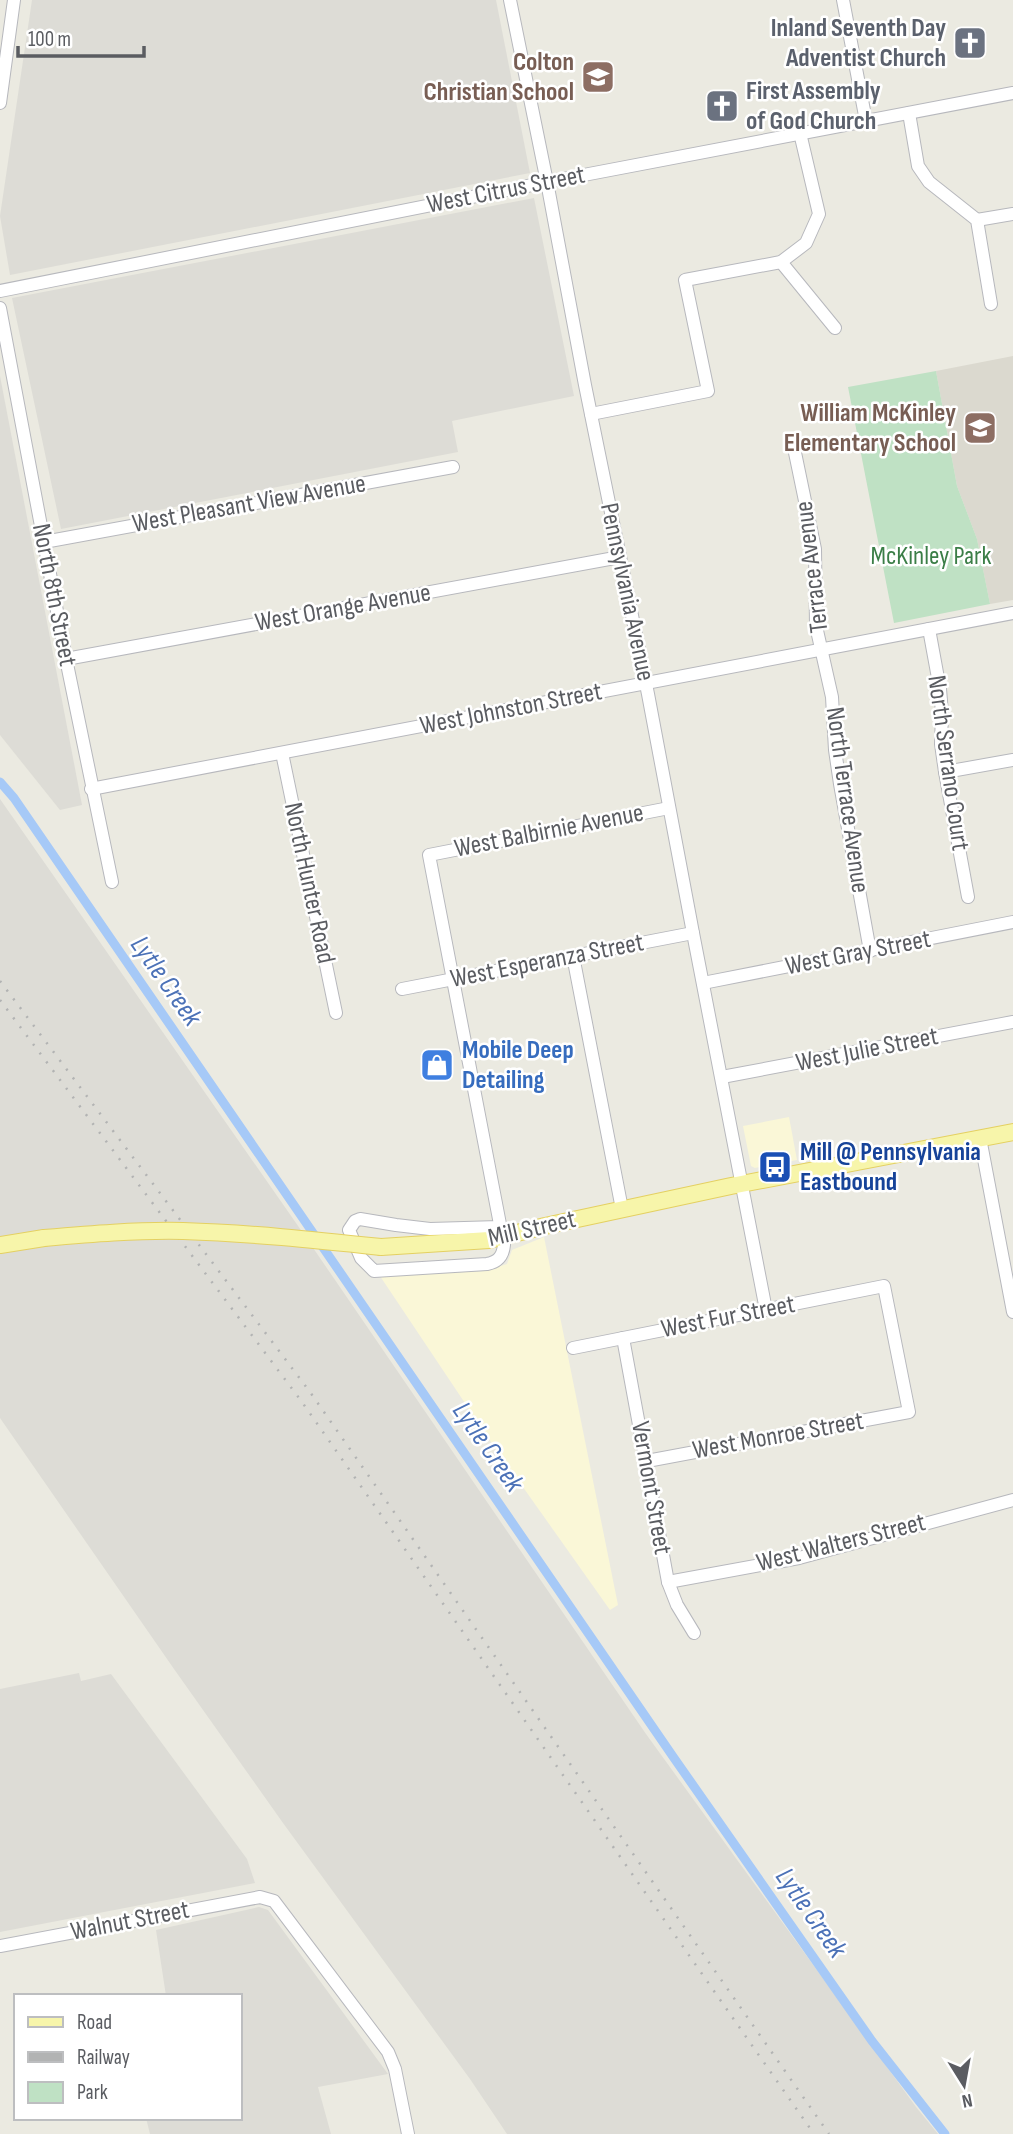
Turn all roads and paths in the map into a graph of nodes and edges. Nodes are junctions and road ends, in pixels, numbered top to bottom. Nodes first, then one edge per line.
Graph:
1 (14, 0) edge
2 (510, 0) edge
3 (843, 0) edge
4 (1013, 93) edge
5 (0, 103) edge
6 (909, 113) junction
7 (866, 121) junction
8 (800, 133) junction
9 (548, 182) junction
10 (1013, 214) edge
11 (977, 220) junction
12 (781, 262) junction
13 (0, 291) edge
14 (991, 304) dead end
15 (0, 308) edge
16 (835, 328) dead end
17 (591, 414) junction
18 (793, 443) dead end
19 (453, 467) dead end
20 (44, 542) junction
21 (620, 557) junction
22 (1013, 613) edge
23 (929, 629) junction
24 (822, 649) junction
25 (66, 659) junction
26 (646, 683) junction
27 (282, 752) junction
28 (1013, 760) edge
29 (945, 772) junction
30 (91, 789) junction
31 (669, 808) junction
32 (111, 882) dead end
33 (968, 897) dead end
34 (1013, 922) edge
35 (693, 933) junction
36 (870, 951) junction
37 (573, 956) junction
38 (452, 980) junction
39 (703, 983) junction
40 (402, 989) dead end
41 (336, 1013) dead end
42 (1013, 1021) edge
43 (722, 1077) junction
44 (1013, 1132) edge
45 (979, 1138) junction
46 (741, 1184) junction
47 (622, 1209) junction
48 (500, 1232) junction
49 (0, 1245) edge
50 (1012, 1298) edge
51 (766, 1310) junction
52 (1013, 1312) edge
53 (623, 1338) junction
54 (573, 1348) dead end
55 (909, 1412) joint
56 (647, 1461) junction
57 (1013, 1500) edge
58 (668, 1582) junction
59 (694, 1633) dead end
60 (0, 1946) edge
61 (408, 2134) edge

1 - 5 street
2 - 9 street, Pennsylvania Avenue
3 - 7 street
4 - 6 street, West Citrus Street
6 - 7 street, West Citrus Street
6 - 11 street
7 - 8 street, West Citrus Street
8 - 9 street, West Citrus Street
8 - 12 street
9 - 13 street, West Citrus Street
9 - 17 street, Pennsylvania Avenue
10 - 11 street
11 - 14 street
12 - 16 street
12 - 17 street
15 - 20 street, North 8th Street
17 - 21 street, Pennsylvania Avenue
18 - 24 street, Terrace Avenue
19 - 20 street, West Pleasant View Avenue
20 - 25 street, North 8th Street
21 - 25 street, West Orange Avenue
21 - 26 street, Pennsylvania Avenue
22 - 23 street, West Johnston Street
23 - 24 street, West Johnston Street
23 - 29 street, North Serrano Court
24 - 26 street, West Johnston Street
24 - 36 street, North Terrace Avenue
25 - 30 street, North 8th Street
26 - 27 street, West Johnston Street
26 - 31 street, Pennsylvania Avenue
27 - 30 street, West Johnston Street
27 - 41 street, North Hunter Road
28 - 29 street
29 - 33 street, North Serrano Court
30 - 32 street, North 8th Street
31 - 35 street, Pennsylvania Avenue
31 - 38 street, West Balbirnie Avenue
34 - 36 street, West Gray Street
35 - 37 street, West Esperanza Street
35 - 39 street, Pennsylvania Avenue
36 - 39 street, West Gray Street
37 - 38 street, West Esperanza Street
37 - 47 street
38 - 40 street, West Esperanza Street
38 - 48 street
39 - 43 street, Pennsylvania Avenue
42 - 43 street, West Julie Street
43 - 46 street, Pennsylvania Avenue
44 - 45 main road, Mill Street
45 - 46 main road, Mill Street
45 - 50 street
46 - 47 main road, Mill Street
46 - 51 street, Pennsylvania Avenue
47 - 48 main road, Mill Street
48 - 48 street
48 - 49 main road, Mill Street, bridge
50 - 52 street
51 - 53 street, West Fur Street
51 - 55 street, West Fur Street
53 - 54 street, West Fur Street
53 - 56 street, Vermont Street
55 - 56 street, West Monroe Street
56 - 58 street, Vermont Street
57 - 58 street, West Walters Street
58 - 59 street, Vermont Street
60 - 61 street, Walnut Street

